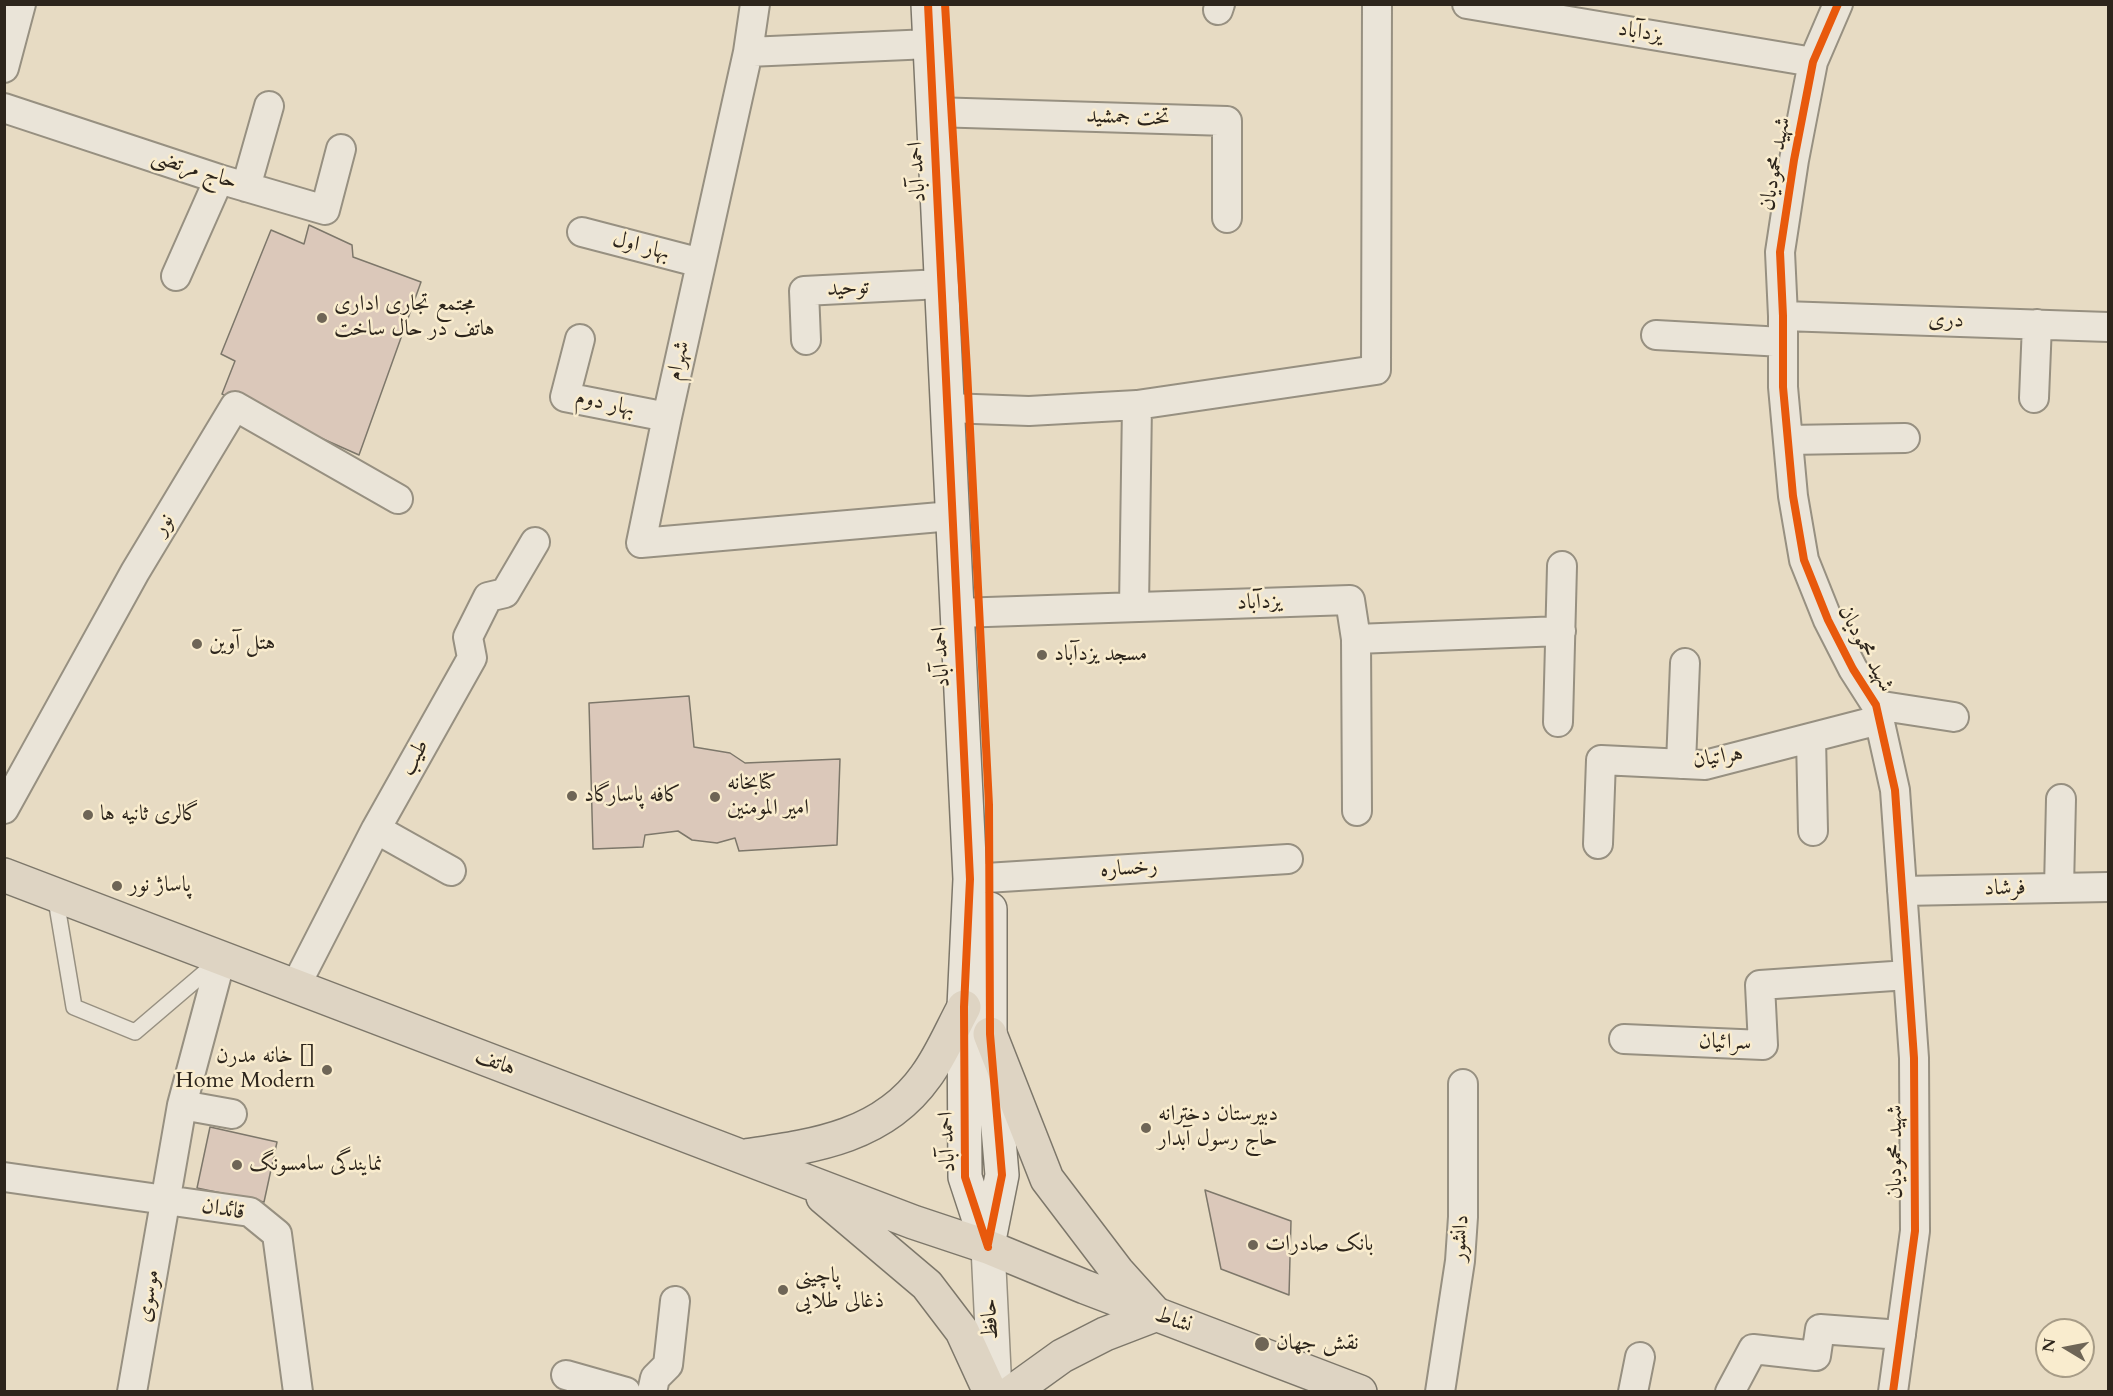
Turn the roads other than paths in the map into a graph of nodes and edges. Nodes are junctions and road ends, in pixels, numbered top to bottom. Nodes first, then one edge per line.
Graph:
1 (21, 4) edge
2 (755, 4) edge
3 (928, 4) edge
4 (945, 4) edge
5 (1377, 4) edge
6 (1467, 4) edge
7 (1838, 4) edge
8 (930, 44) junction
9 (748, 52) junction
10 (1813, 62) junction
11 (4, 68) edge
12 (269, 106) dead end
13 (4, 108) edge
14 (942, 112) junction
15 (341, 149) dead end
16 (219, 179) junction
17 (246, 187) junction
18 (1227, 218) dead end
19 (582, 232) dead end
20 (701, 263) junction
21 (176, 276) dead end
22 (941, 284) junction
23 (2037, 324) junction
24 (2109, 327) edge
25 (1783, 329) junction
26 (1656, 335) dead end
27 (580, 339) dead end
28 (806, 340) dead end
29 (2034, 398) dead end
30 (1137, 405) junction
31 (958, 409) junction
32 (667, 417) junction
33 (1905, 438) dead end
34 (1788, 440) junction
35 (398, 499) dead end
36 (952, 516) junction
37 (535, 542) dead end
38 (1562, 566) dead end
39 (1134, 607) junction
40 (968, 613) junction
41 (1561, 631) junction
42 (1356, 639) junction
43 (1685, 663) dead end
44 (1877, 713) junction
45 (1954, 717) dead end
46 (1558, 722) dead end
47 (1811, 738) junction
48 (1681, 764) junction
49 (2061, 799) dead end
50 (4, 809) edge
51 (1357, 811) dead end
52 (376, 829) junction
53 (1814, 831) dead end
54 (1598, 844) dead end
55 (1288, 859) dead end
56 (451, 871) dead end
57 (4, 875) edge
58 (980, 878) junction
59 (2109, 887) edge
60 (2059, 888) junction
61 (1902, 891) junction
62 (56, 894) junction
63 (221, 958) junction
64 (1908, 975) junction
65 (295, 987) junction
66 (964, 1007) junction
67 (990, 1034) junction
68 (1624, 1039) dead end
69 (1463, 1084) dead end
70 (182, 1105) junction
71 (232, 1114) dead end
72 (744, 1157) junction
73 (4, 1177) edge
74 (804, 1180) junction
75 (165, 1200) junction
76 (988, 1247) junction
77 (675, 1301) dead end
78 (1156, 1314) junction
79 (1901, 1335) junction
80 (1640, 1357) dead end
81 (566, 1375) dead end
82 (1895, 1391) edge
83 (132, 1392) edge
84 (298, 1392) edge
85 (626, 1392) edge
86 (652, 1392) edge
87 (990, 1392) edge
88 (995, 1392) edge
89 (1012, 1392) edge
90 (1359, 1392) edge
91 (1440, 1392) edge
92 (1633, 1392) edge
93 (1730, 1392) edge

1 - 11 street
2 - 9 street, شهرام
3 - 8 main road, احمد آباد
4 - 14 main road, احمد آباد
5 - 30 street
6 - 10 street, یزدآباد
7 - 10 street, شهید محمودیان
8 - 9 street
8 - 14 main road, احمد آباد
9 - 20 street, شهرام
10 - 25 street, شهید محمودیان
12 - 17 street
13 - 16 street, حاج مرتضی
14 - 18 street, تخت جمشید
14 - 22 main road, احمد آباد
14 - 31 main road, احمد آباد
15 - 17 street, حاج مرتضی
16 - 17 street, حاج مرتضی
16 - 21 street
19 - 20 street, بهار اول
20 - 32 street, شهرام
22 - 28 street, توحید
22 - 31 main road, احمد آباد
23 - 24 street, دری
23 - 25 street, دری
23 - 29 street
25 - 26 street, دری
25 - 34 street, شهید محمودیان
27 - 32 street, بهار دوم
30 - 31 street
30 - 39 street
31 - 36 main road, احمد آباد
31 - 40 main road, احمد آباد
32 - 36 street, شهرام
33 - 34 street
34 - 44 street, شهید محمودیان
35 - 50 street, نور
36 - 40 main road, احمد آباد
37 - 52 street, طیب
38 - 41 street
39 - 40 street, یزدآباد
39 - 42 street, یزدآباد
40 - 58 main road, احمد آباد
41 - 42 street
41 - 46 street
42 - 51 street, یزدآباد
43 - 48 street
44 - 45 street
44 - 47 street, هراتیان
44 - 61 street, شهید محمودیان
47 - 48 street, هراتیان
47 - 53 street
48 - 54 street, هراتیان
49 - 60 street
52 - 56 street
52 - 65 street, طیب
55 - 58 street, رخساره
57 - 62 main road, هاتف
58 - 66 main road, احمد آباد
58 - 67 main road, احمد آباد
59 - 60 street, فرشاد
60 - 61 street, فرشاد
61 - 64 street, شهید محمودیان
62 - 63 main road, هاتف
62 - 63 lane
63 - 65 main road, هاتف
63 - 70 street
64 - 68 street, سرائیان
64 - 79 street, شهید محمودیان
65 - 72 main road, هاتف
66 - 72 main road
66 - 76 main road, احمد آباد
67 - 76 main road, احمد آباد
67 - 78 main road
69 - 91 street, دانشور
70 - 71 street
70 - 75 street
72 - 74 main road, هاتف
73 - 75 street, قائدان
74 - 76 main road, هاتف
74 - 87 main road
75 - 83 street, موسوی
75 - 84 street, قائدان
76 - 78 main road, نشاط
76 - 88 main road, حافظ
77 - 86 street
78 - 89 main road
78 - 90 main road, نشاط
79 - 82 street, شهید محمودیان
79 - 93 street
80 - 92 street
81 - 85 street

